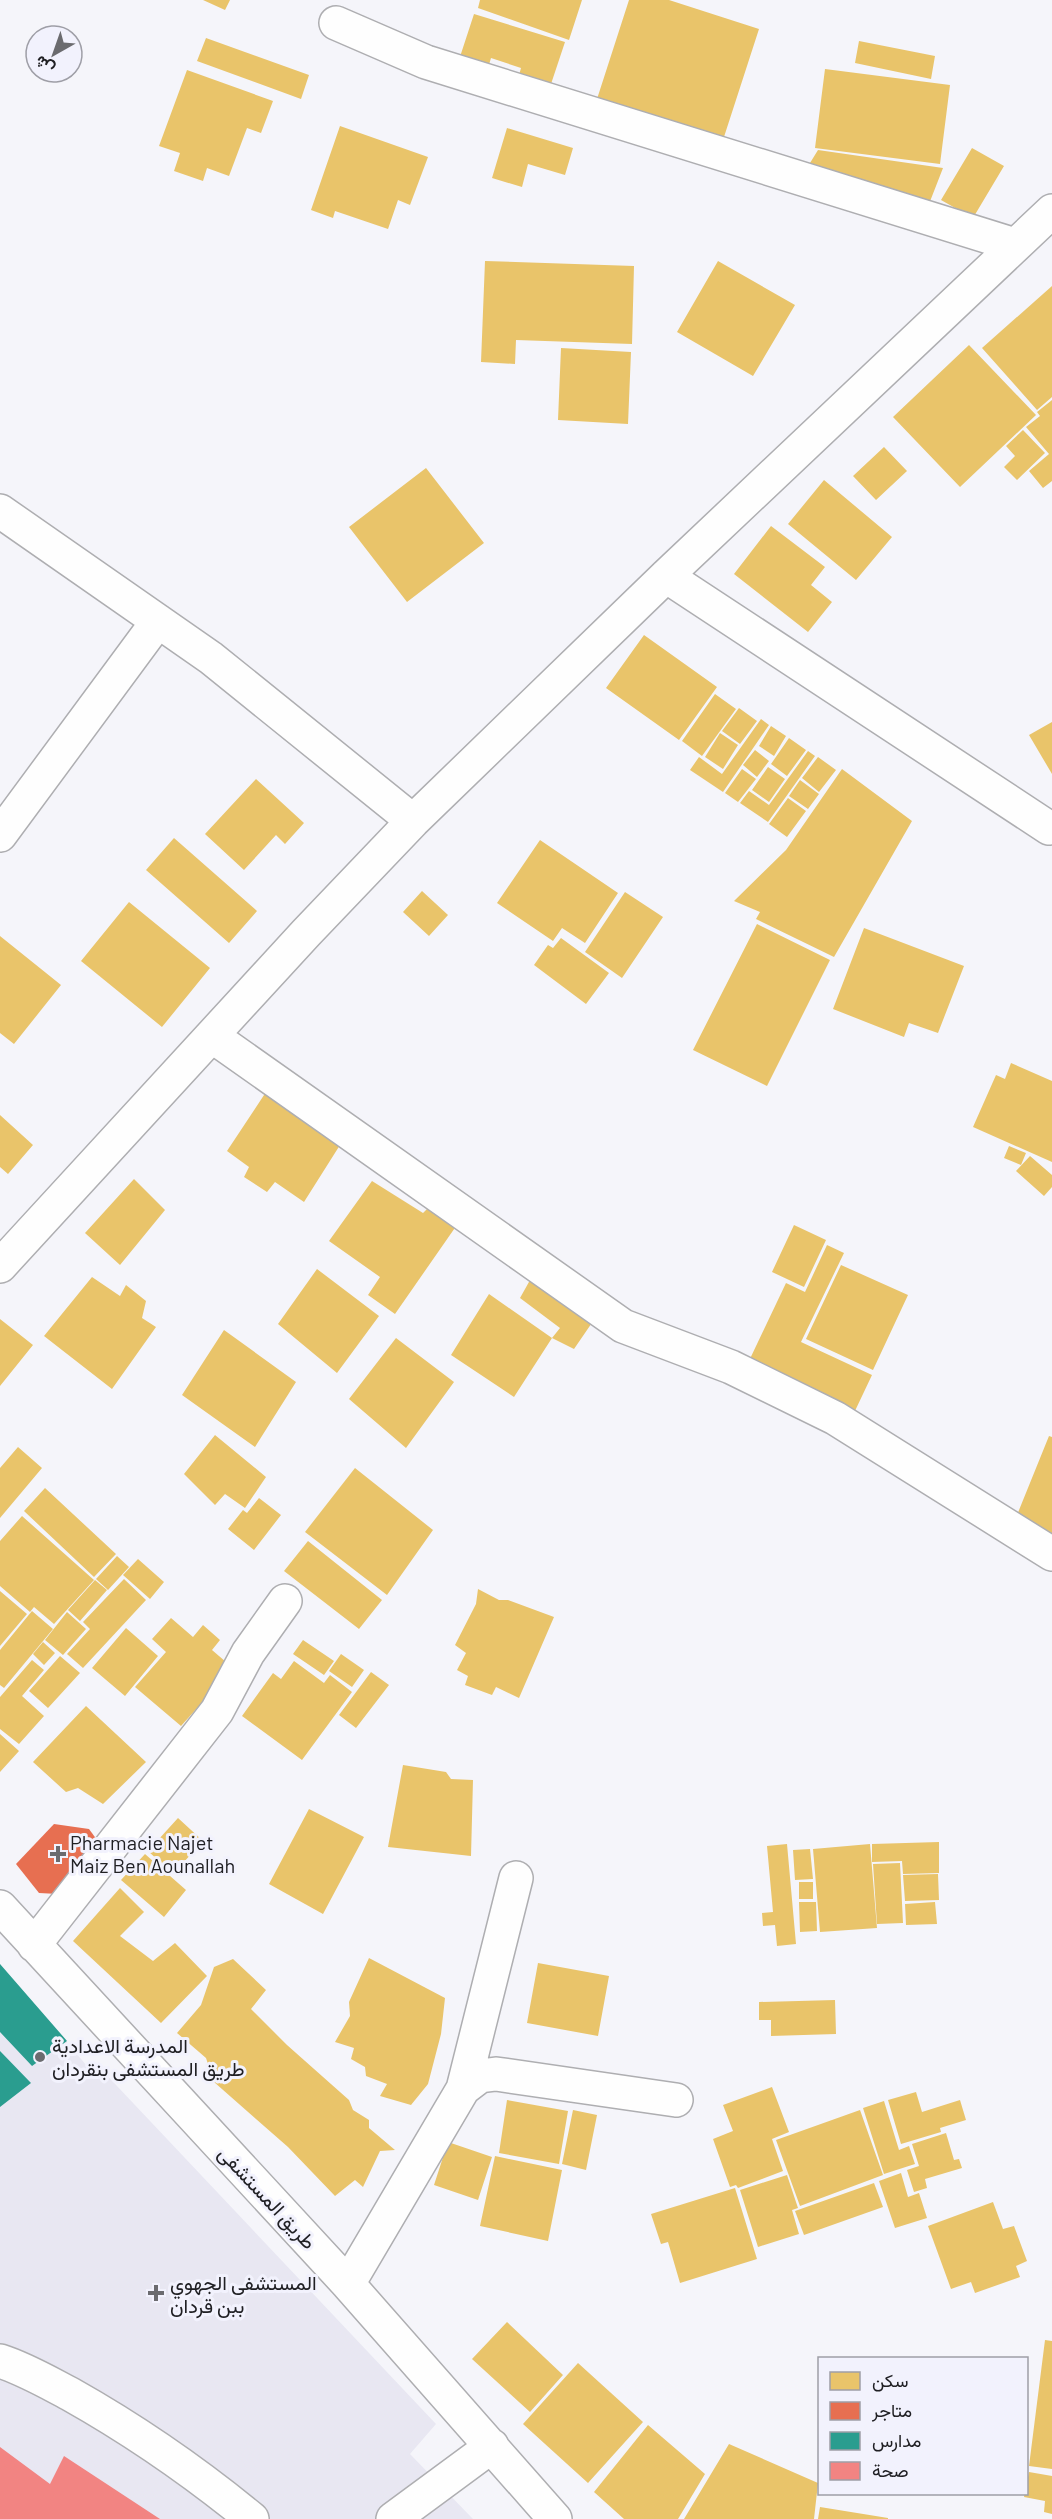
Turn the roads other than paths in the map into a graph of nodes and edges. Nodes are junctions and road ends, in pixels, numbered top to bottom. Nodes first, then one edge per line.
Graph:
1 (336, 23) dead end
2 (1052, 212) edge
3 (1015, 244) junction
4 (0, 511) edge
5 (666, 576) junction
6 (158, 621) junction
7 (413, 821) junction
8 (1049, 828) dead end
9 (0, 835) edge
10 (212, 1036) junction
11 (0, 1266) edge
12 (1052, 1554) edge
13 (285, 1601) dead end
14 (516, 1878) dead end
15 (0, 1907) edge
16 (34, 1945) junction
17 (463, 2089) junction
18 (676, 2100) dead end
19 (348, 2284) junction
20 (0, 2361) edge
21 (492, 2446) junction
22 (252, 2519) edge
23 (393, 2519) edge
24 (555, 2519) edge

1 - 3 street
2 - 3 street
3 - 5 street
4 - 6 street
5 - 7 street
5 - 8 street
6 - 7 street
6 - 9 street
7 - 10 street
10 - 11 street
10 - 12 street
13 - 16 street
14 - 17 street
15 - 16 street, طريق المستشفى
16 - 19 street, طريق المستشفى
17 - 18 street
17 - 19 street
19 - 21 street, طريق المستشفى
20 - 22 street
21 - 23 street
21 - 24 street, طريق المستشفى

